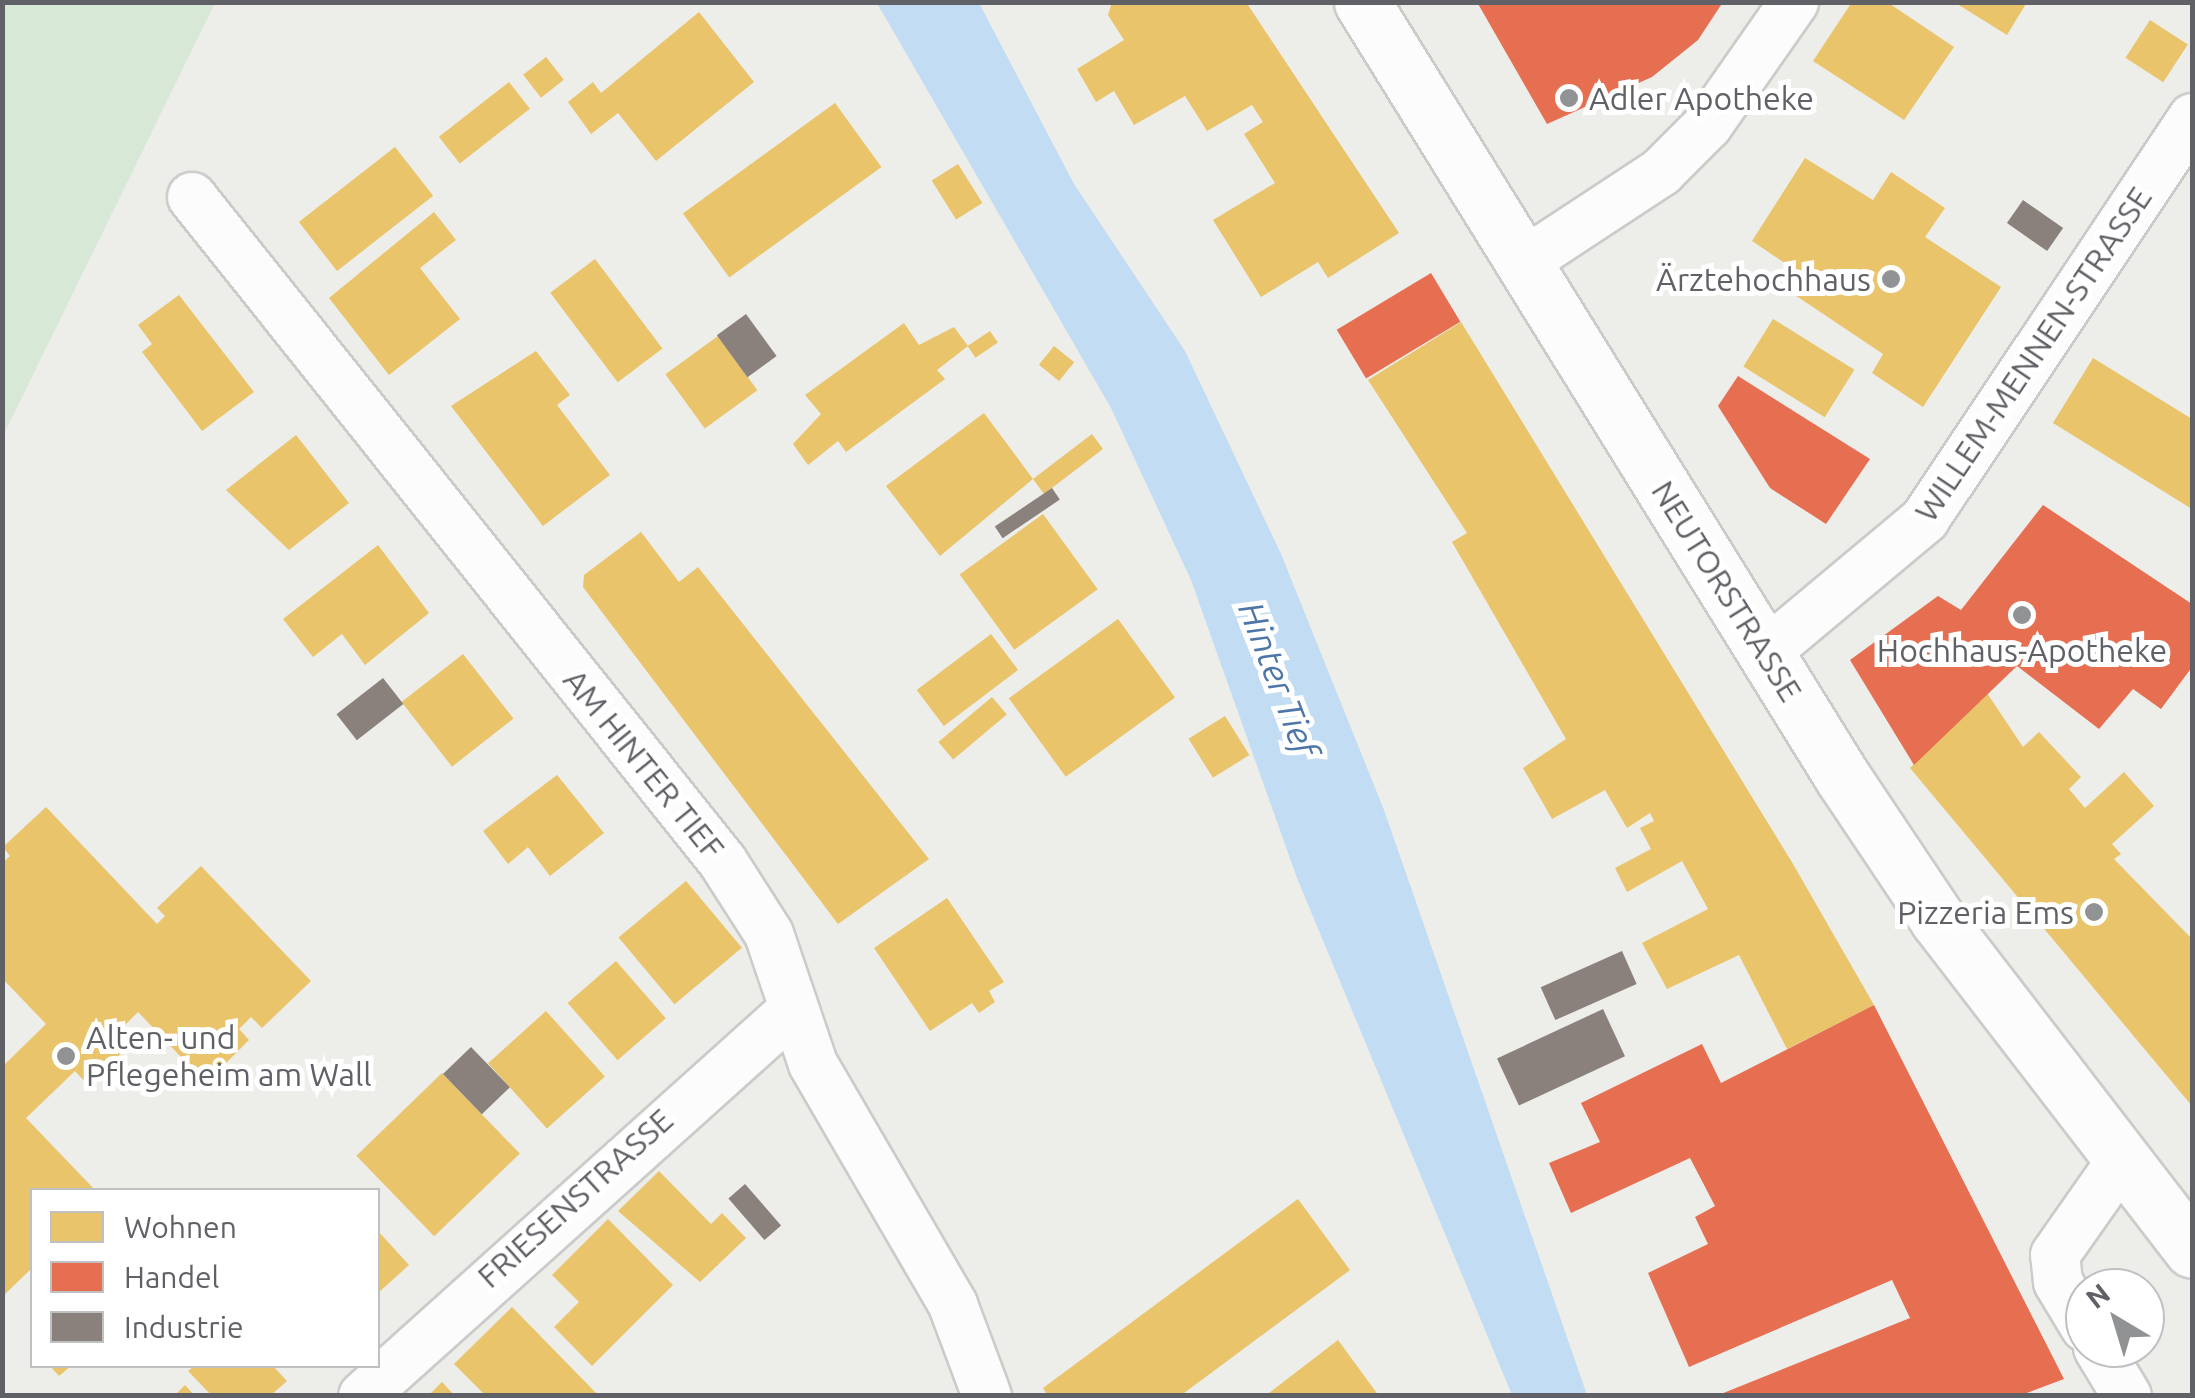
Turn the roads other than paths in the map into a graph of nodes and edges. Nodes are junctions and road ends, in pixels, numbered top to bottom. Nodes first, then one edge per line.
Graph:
1 (1362, 2) edge
2 (1794, 2) edge
3 (2192, 118) edge
4 (192, 198) dead end
5 (1521, 264) junction
6 (1765, 653) junction
7 (794, 1009) junction
8 (2121, 1160) junction
9 (2192, 1250) edge
10 (2065, 1294) edge
11 (2110, 1368) edge
12 (363, 1396) edge
13 (987, 1396) edge
14 (2127, 1396) edge

1 - 5 street, NEUTORSTRASSE
2 - 5 street
3 - 6 street, WILLEM-MENNEN-STRASSE
4 - 7 street, AM HINTER TIEF
5 - 6 street, NEUTORSTRASSE
6 - 8 street, NEUTORSTRASSE
7 - 12 street, FRIESENSTRASSE
7 - 13 street, AM HINTER TIEF
8 - 9 street, NEUTORSTRASSE
8 - 10 street
11 - 14 street

